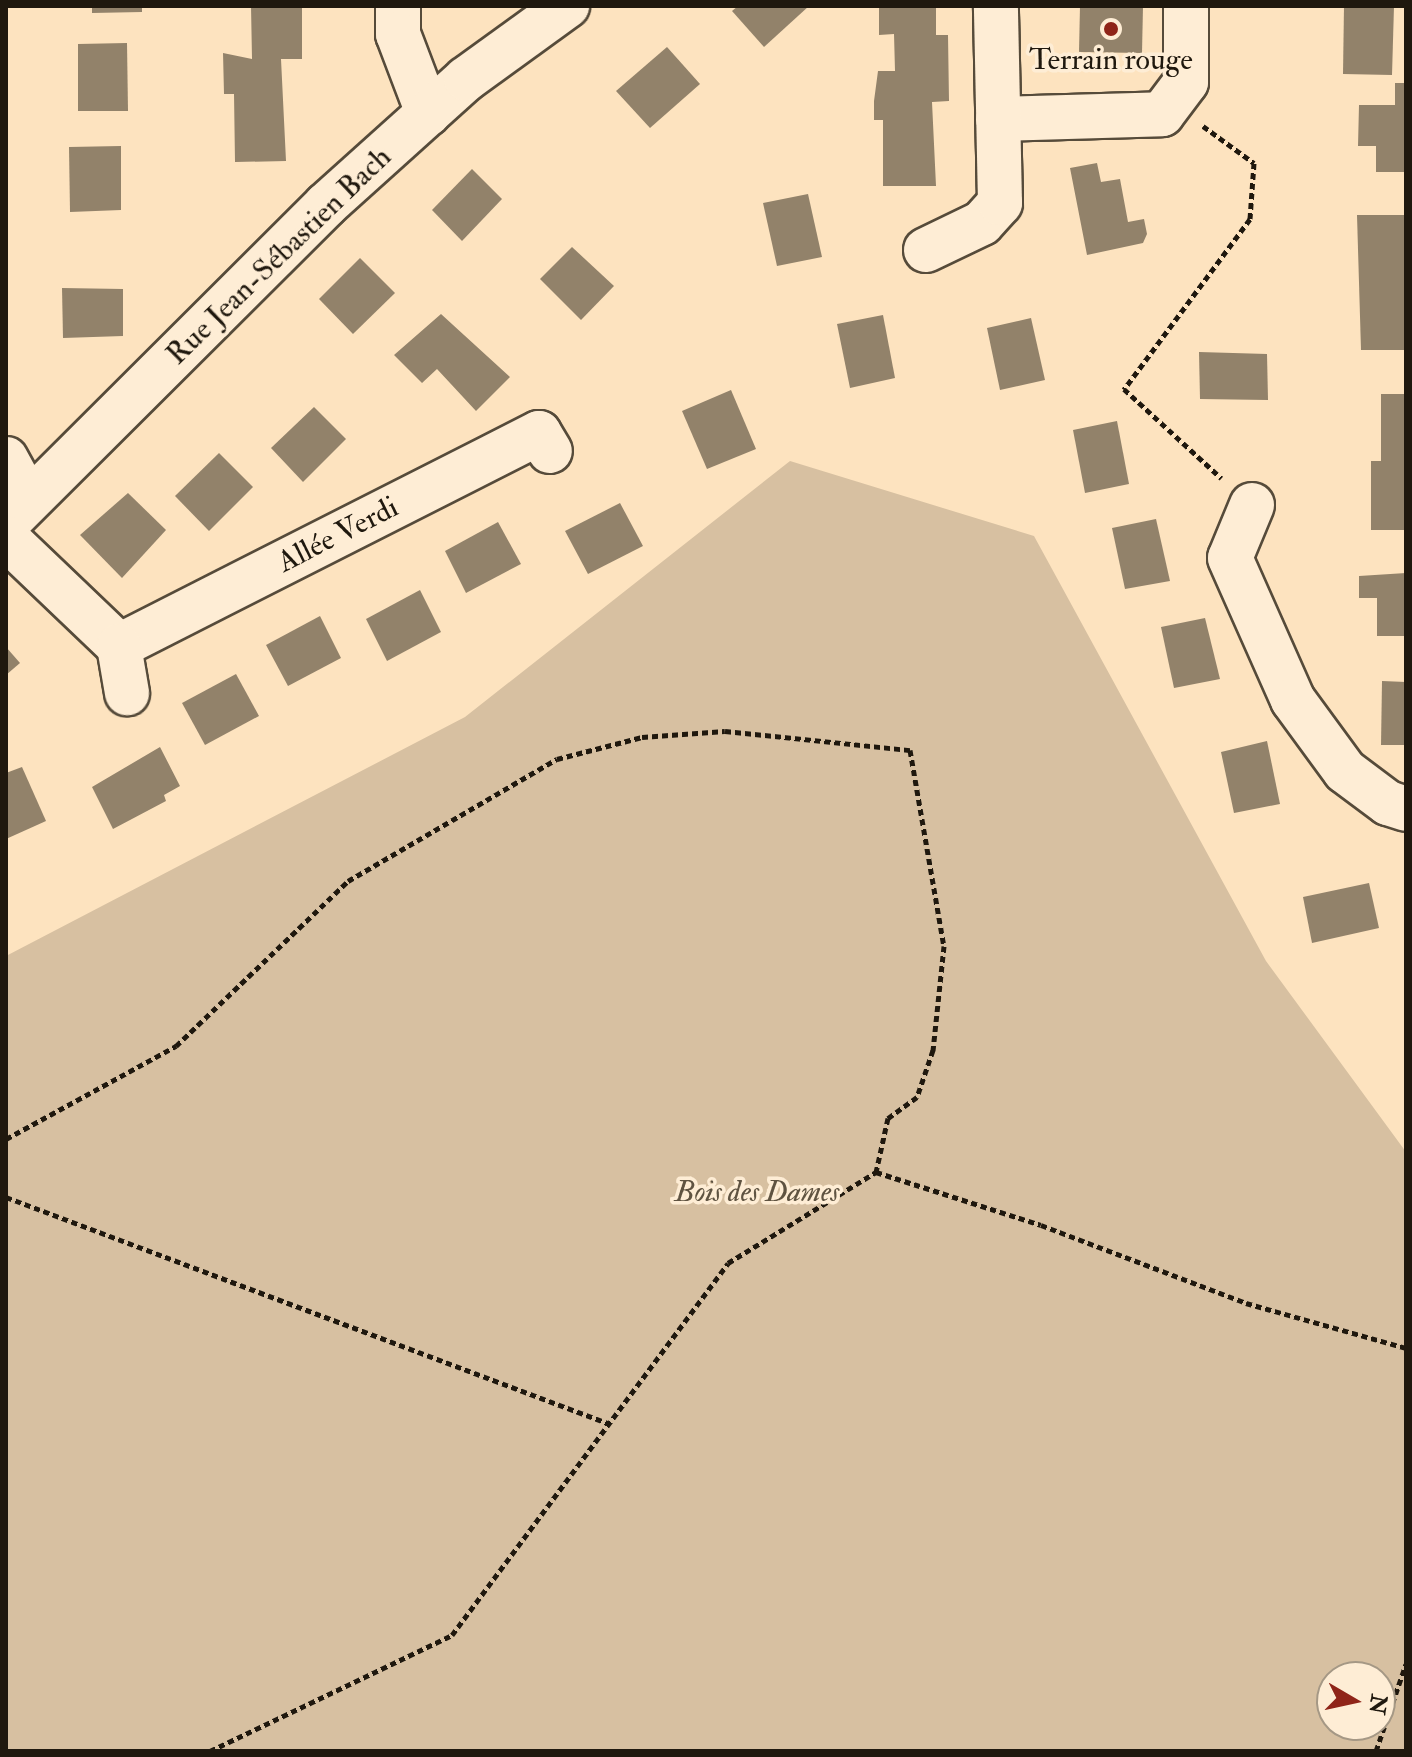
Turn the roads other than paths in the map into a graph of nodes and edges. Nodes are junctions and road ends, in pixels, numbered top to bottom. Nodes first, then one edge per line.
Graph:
1 (398, 6) edge
2 (567, 6) edge
3 (996, 6) edge
4 (1186, 6) edge
5 (428, 113) junction
6 (998, 119) junction
7 (926, 250) dead end
8 (550, 451) dead end
9 (6, 459) edge
10 (1252, 505) road end
11 (17, 512) edge
12 (6, 538) edge
13 (119, 646) junction
14 (127, 693) dead end
15 (1406, 809) edge

1 - 5 street
2 - 5 street, Rue Jean-Sébastien Bach
3 - 6 street
4 - 6 street
5 - 11 street, Rue Jean-Sébastien Bach
6 - 7 street
8 - 13 street, Allée Verdi
9 - 11 street
10 - 15 street
12 - 13 street
13 - 14 street

